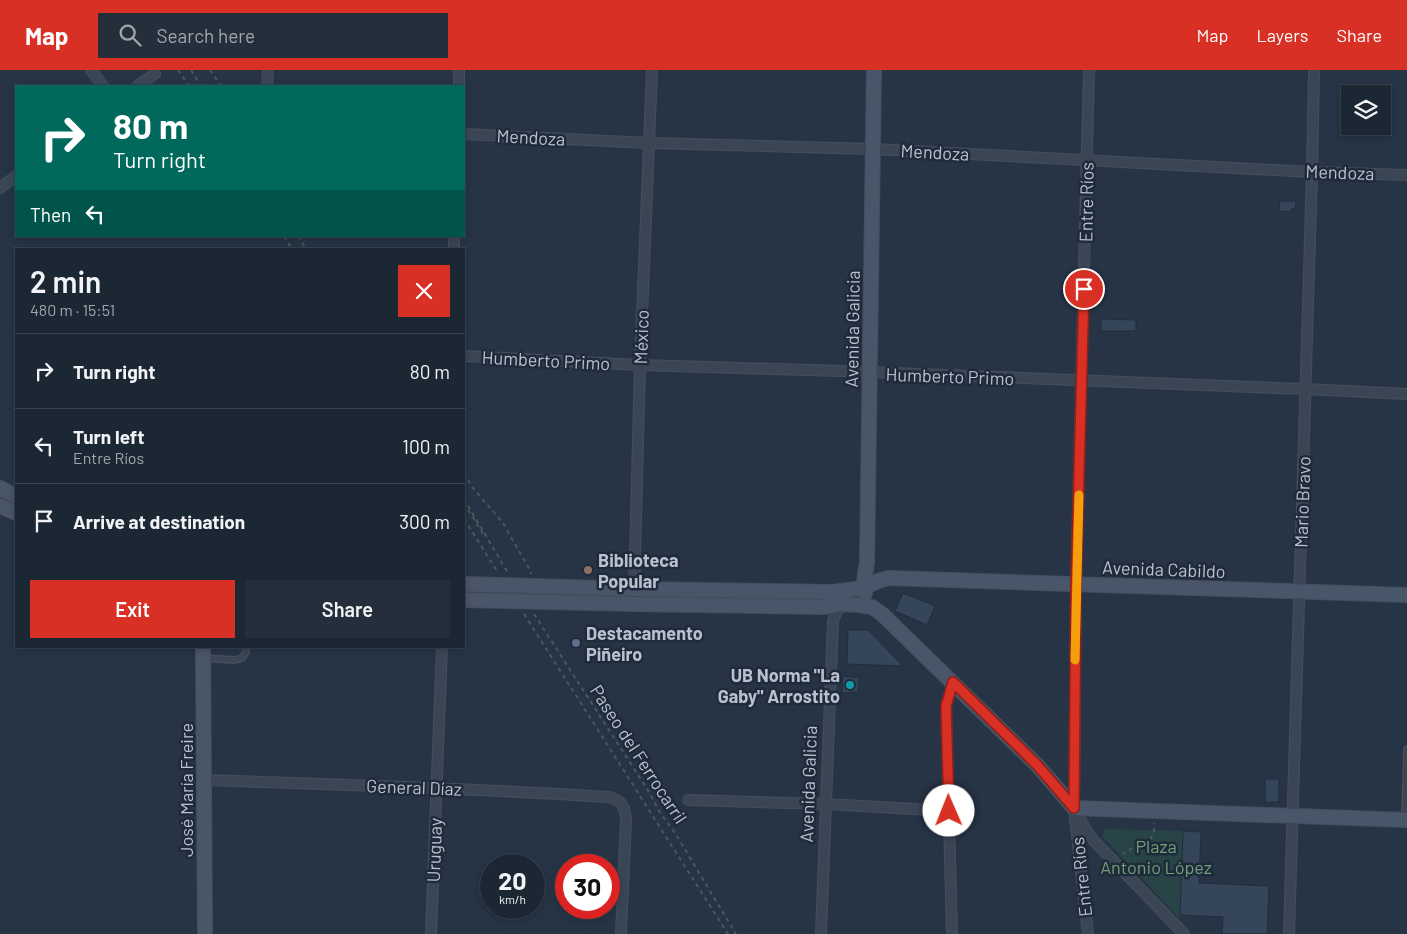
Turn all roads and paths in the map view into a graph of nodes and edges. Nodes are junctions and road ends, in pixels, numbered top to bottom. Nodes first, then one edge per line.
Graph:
1 (91, 70) edge
2 (178, 70) edge
3 (191, 70) edge
4 (210, 70) edge
5 (268, 70) edge
6 (459, 70) edge
7 (652, 70) edge
8 (874, 70) edge
9 (1089, 70) edge
10 (1314, 70) edge
11 (155, 74) dead end
12 (102, 85) edge
13 (138, 85) edge
14 (188, 85) edge
15 (201, 85) edge
16 (220, 85) edge
17 (267, 85) edge
18 (459, 85) edge
19 (465, 134) edge
20 (649, 143) junction
21 (873, 149) junction
22 (1087, 160) junction
23 (1312, 172) junction
24 (1407, 174) edge
25 (15, 177) edge
26 (0, 188) edge
27 (285, 237) edge
28 (298, 237) edge
29 (291, 248) edge
30 (304, 248) edge
31 (465, 356) edge
32 (640, 365) junction
33 (870, 372) junction
34 (1082, 381) junction
35 (1305, 389) junction
36 (1407, 394) edge
37 (465, 475) edge
38 (0, 488) edge
39 (15, 496) edge
40 (465, 501) edge
41 (465, 505) edge
42 (0, 506) edge
43 (15, 513) edge
44 (465, 520) edge
45 (511, 583) junction
46 (465, 584) edge
47 (530, 585) junction
48 (1076, 585) junction
49 (863, 588) junction
50 (634, 589) junction
51 (1299, 592) junction
52 (1407, 596) edge
53 (465, 600) edge
54 (521, 601) junction
55 (634, 604) junction
56 (842, 604) junction
57 (872, 607) junction
58 (246, 648) edge
59 (442, 648) edge
60 (203, 652) edge
61 (953, 682) junction
62 (1407, 749) edge
63 (205, 780) junction
64 (436, 788) junction
65 (688, 800) dead end
66 (826, 804) junction
67 (1074, 808) junction
68 (1155, 810) junction
69 (949, 811) junction
70 (1293, 815) junction
71 (1406, 820) edge
72 (1150, 838) junction
73 (1112, 860) junction
74 (1137, 885) junction
75 (205, 934) edge
76 (431, 934) edge
77 (621, 934) edge
78 (728, 934) edge
79 (736, 934) edge
80 (821, 934) edge
81 (952, 934) edge
82 (1088, 934) edge
83 (1184, 934) edge
84 (1289, 934) edge

1 - 12 street
2 - 14 path
3 - 15 path
4 - 16 path
5 - 17 street
6 - 18 street
7 - 20 street, México
8 - 21 main road, Avenida Galicia
9 - 22 street, Entre Ríos
10 - 23 street, Mario Bravo
11 - 13 street
19 - 20 street, Mendoza
20 - 21 street, Mendoza
20 - 32 street, México
21 - 22 street, Mendoza
21 - 33 main road, Avenida Galicia
22 - 23 street, Mendoza
22 - 34 street, Entre Ríos
23 - 24 street, Mendoza
23 - 35 street, Mario Bravo
25 - 26 street
27 - 29 path
28 - 30 path
31 - 32 street, Humberto Primo
32 - 33 street, Humberto Primo
32 - 50 street, México
33 - 34 street, Humberto Primo
33 - 49 main road, Avenida Galicia
34 - 35 street, Humberto Primo
34 - 48 street, Entre Ríos
35 - 36 street, Humberto Primo
35 - 51 street, Mario Bravo
37 - 47 path
38 - 39 main road
40 - 45 path
41 - 45 path
42 - 43 main road
44 - 45 path
45 - 46 main road, Avenida Cabildo
45 - 47 main road, Avenida Cabildo
47 - 50 main road, Avenida Cabildo
48 - 49 main road, Avenida Cabildo
48 - 51 main road, Avenida Cabildo
48 - 67 street, Entre Ríos
49 - 50 main road, Avenida Cabildo
49 - 56 street
49 - 57 main road
50 - 55 street, México
51 - 52 main road, Avenida Cabildo
51 - 70 street, Mario Bravo
53 - 54 main road
54 - 55 main road
54 - 78 path
54 - 79 path, Paseo del Ferrocarril
55 - 56 main road
56 - 57 main road
56 - 66 street, Avenida Galicia
57 - 61 main road
58 - 60 lane
59 - 64 street, Uruguay
60 - 63 main road, José María Freire
61 - 67 main road
61 - 69 street
62 - 71 lane
63 - 64 street, General Díaz
63 - 75 main road, José María Freire
64 - 76 street, Uruguay
64 - 77 street, General Díaz
65 - 66 street
66 - 69 street
66 - 80 street, Avenida Galicia
67 - 68 main road
67 - 73 street
67 - 82 street, Entre Ríos
68 - 70 main road
68 - 72 path
69 - 81 street
70 - 71 main road
70 - 84 street, Mario Bravo
72 - 73 path
72 - 74 path
73 - 74 street
74 - 83 street

